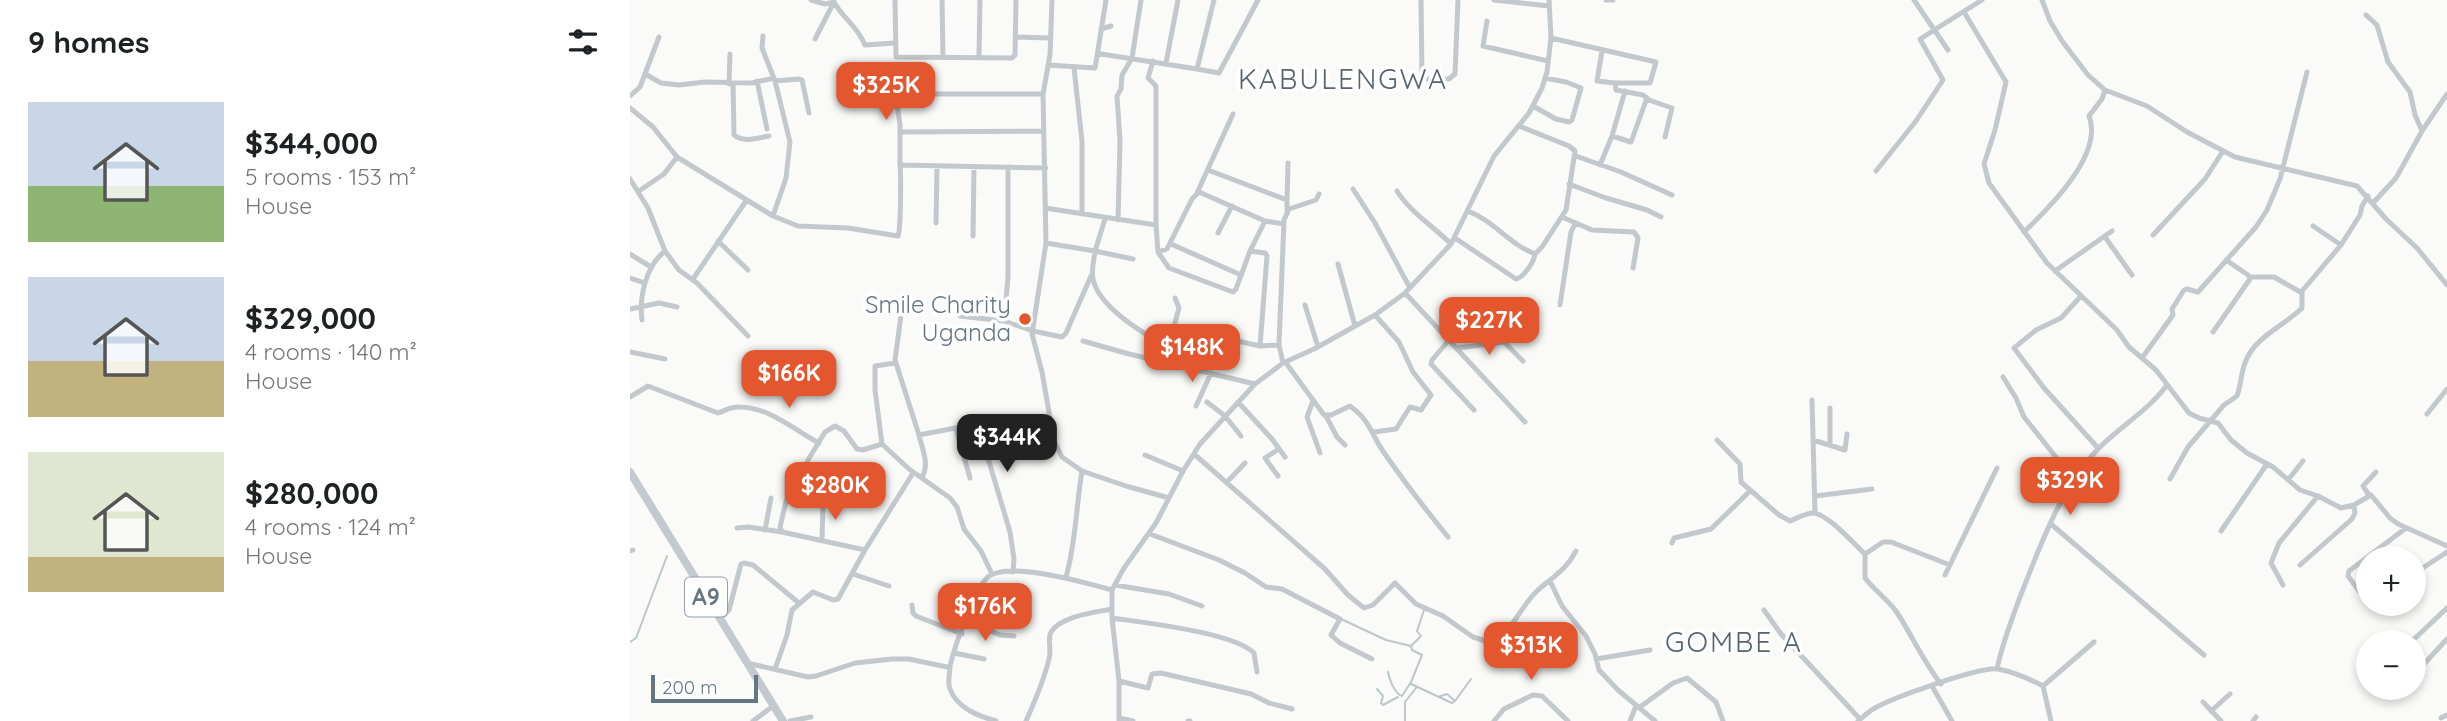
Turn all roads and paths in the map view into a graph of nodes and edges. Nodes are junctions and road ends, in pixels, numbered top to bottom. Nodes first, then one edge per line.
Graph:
1 (811, 0) edge
2 (895, 0) edge
3 (942, 0) edge
4 (979, 0) edge
5 (1016, 0) edge
6 (1052, 0) edge
7 (1106, 0) edge
8 (1141, 0) edge
9 (1178, 0) edge
10 (1214, 0) edge
11 (1258, 0) edge
12 (1422, 0) edge
13 (1458, 0) edge
14 (1494, 0) edge
15 (1606, 0) edge
16 (1613, 0) edge
17 (1914, 0) edge
18 (1982, 0) edge
19 (2042, 0) edge
20 (834, 2) edge
21 (1549, 3) edge
22 (1964, 12) junction
23 (2366, 15) dead end
24 (1486, 21) dead end
25 (1111, 26) dead end
26 (1101, 29) junction
27 (1934, 30) junction
28 (763, 36) dead end
29 (659, 37) dead end
30 (1016, 37) junction
31 (1050, 38) junction
32 (1551, 38) junction
33 (815, 39) dead end
34 (895, 43) junction
35 (1948, 50) dead end
36 (1602, 51) junction
37 (730, 54) dead end
38 (1097, 56) junction
39 (943, 57) junction
40 (979, 57) junction
41 (1132, 58) junction
42 (1153, 61) junction
43 (1548, 61) junction
44 (1166, 63) junction
45 (1048, 65) junction
46 (1074, 68) junction
47 (1197, 69) junction
48 (2308, 72) dead end
49 (645, 74) junction
50 (1545, 78) junction
51 (774, 79) junction
52 (757, 81) junction
53 (731, 83) junction
54 (1615, 83) junction
55 (2105, 90) junction
56 (1625, 91) junction
57 (1044, 94) junction
58 (2447, 94) edge
59 (630, 96) edge
60 (1647, 99) junction
61 (1533, 106) junction
62 (630, 108) edge
63 (809, 113) dead end
64 (1233, 114) dead end
65 (1519, 126) junction
66 (767, 129) dead end
67 (1043, 131) junction
68 (2422, 131) junction
69 (900, 132) junction
70 (769, 136) dead end
71 (1612, 136) junction
72 (1665, 137) dead end
73 (2222, 151) junction
74 (1576, 156) junction
75 (677, 157) junction
76 (1289, 163) dead end
77 (900, 164) junction
78 (1600, 165) junction
79 (937, 167) junction
80 (974, 167) junction
81 (1008, 167) junction
82 (1046, 168) junction
83 (2283, 168) junction
84 (1208, 170) junction
85 (1877, 171) dead end
86 (630, 179) edge
87 (1569, 184) junction
88 (1353, 189) dead end
89 (639, 191) junction
90 (1397, 191) dead end
91 (1197, 193) junction
92 (1319, 194) dead end
93 (1672, 195) dead end
94 (2368, 196) junction
95 (1287, 200) junction
96 (746, 201) junction
97 (2373, 202) junction
98 (1232, 206) junction
99 (1045, 208) junction
100 (1287, 211) junction
101 (1468, 211) junction
102 (1082, 214) junction
103 (772, 216) junction
104 (1562, 217) junction
105 (1661, 217) dead end
106 (1105, 219) junction
107 (1118, 220) junction
108 (1265, 221) junction
109 (936, 223) dead end
110 (1575, 224) junction
111 (1156, 225) junction
112 (1284, 225) junction
113 (2313, 226) dead end
114 (2112, 231) dead end
115 (2024, 232) junction
116 (1218, 233) dead end
117 (2153, 235) dead end
118 (972, 236) dead end
119 (2105, 237) junction
120 (1455, 238) junction
121 (718, 241) junction
122 (1046, 243) junction
123 (1171, 244) junction
124 (1451, 244) junction
125 (2341, 245) junction
126 (665, 251) junction
127 (1095, 251) junction
128 (1250, 251) junction
129 (1158, 252) junction
130 (630, 254) edge
131 (1535, 254) junction
132 (1133, 259) dead end
133 (2225, 260) junction
134 (1338, 264) dead end
135 (652, 267) junction
136 (1633, 268) dead end
137 (748, 270) dead end
138 (2055, 271) junction
139 (1092, 273) junction
140 (1241, 275) junction
141 (2132, 275) dead end
142 (2250, 277) junction
143 (630, 278) edge
144 (693, 279) junction
145 (645, 283) junction
146 (2447, 285) edge
147 (1410, 288) junction
148 (1405, 293) junction
149 (2302, 293) junction
150 (2081, 296) junction
151 (1175, 298) dead end
152 (1560, 304) dead end
153 (1305, 305) dead end
154 (640, 306) junction
155 (677, 307) dead end
156 (902, 308) dead end
157 (630, 309) edge
158 (1375, 315) junction
159 (960, 316) dead end
160 (642, 320) dead end
161 (1003, 321) junction
162 (1355, 326) junction
163 (1033, 331) junction
164 (2213, 331) dead end
165 (1201, 333) dead end
166 (748, 337) dead end
167 (1449, 340) junction
168 (1083, 341) dead end
169 (1279, 345) junction
170 (1260, 346) junction
171 (1318, 347) junction
172 (1168, 348) junction
173 (1457, 348) junction
174 (630, 352) edge
175 (2142, 358) junction
176 (665, 359) dead end
177 (1523, 361) dead end
178 (1166, 362) junction
179 (895, 363) junction
180 (1284, 363) junction
181 (1211, 373) junction
182 (2003, 377) dead end
183 (1255, 384) junction
184 (2168, 385) junction
185 (2447, 389) edge
186 (630, 397) edge
187 (1812, 400) dead end
188 (1313, 401) junction
189 (1207, 402) dead end
190 (1238, 402) junction
191 (1196, 406) dead end
192 (1830, 408) dead end
193 (1474, 410) dead end
194 (2427, 414) dead end
195 (1225, 416) junction
196 (1326, 416) junction
197 (2212, 421) junction
198 (1525, 422) dead end
199 (956, 429) junction
200 (1374, 432) junction
201 (1847, 434) dead end
202 (919, 435) junction
203 (1241, 436) dead end
204 (1717, 440) dead end
205 (1813, 440) junction
206 (819, 443) junction
207 (882, 444) junction
208 (1345, 445) dead end
209 (1830, 445) junction
210 (2098, 448) junction
211 (1279, 449) junction
212 (1320, 453) dead end
213 (1195, 454) junction
214 (1145, 455) dead end
215 (1285, 457) dead end
216 (2303, 461) dead end
217 (1245, 463) dead end
218 (2267, 464) junction
219 (1997, 468) dead end
220 (1082, 471) junction
221 (1183, 471) junction
222 (630, 472) edge
223 (2376, 472) dead end
224 (914, 473) junction
225 (1278, 476) dead end
226 (922, 477) junction
227 (970, 478) dead end
228 (2170, 479) dead end
229 (2074, 480) junction
230 (2288, 481) junction
231 (1227, 482) junction
232 (1872, 489) dead end
233 (1749, 491) junction
234 (2369, 495) junction
235 (1815, 496) junction
236 (2318, 496) junction
237 (771, 498) dead end
238 (1169, 498) junction
239 (823, 503) dead end
240 (2354, 505) junction
241 (1815, 513) junction
242 (749, 519) dead end
243 (2051, 524) junction
244 (748, 527) junction
245 (737, 528) dead end
246 (2406, 528) junction
247 (765, 530) junction
248 (2221, 531) dead end
249 (782, 532) junction
250 (1150, 534) junction
251 (1448, 537) dead end
252 (822, 541) junction
253 (1672, 543) dead end
254 (2447, 545) edge
255 (2382, 546) edge
256 (865, 550) junction
257 (1576, 551) dead end
258 (2447, 552) edge
259 (1866, 554) junction
260 (1950, 565) junction
261 (2300, 565) dead end
262 (2356, 566) edge
263 (2426, 566) edge
264 (1013, 572) junction
265 (853, 574) junction
266 (992, 574) junction
267 (1945, 575) dead end
268 (1066, 577) junction
269 (1550, 582) junction
270 (2283, 585) dead end
271 (889, 586) dead end
272 (1114, 587) junction
273 (2356, 587) edge
274 (799, 603) junction
275 (912, 605) dead end
276 (1202, 606) dead end
277 (2447, 608) edge
278 (1112, 609) junction
279 (1764, 610) dead end
280 (1112, 618) junction
281 (720, 619) junction
282 (966, 620) junction
283 (2424, 630) edge
284 (962, 634) junction
285 (1014, 636) dead end
286 (2447, 639) edge
287 (2094, 642) dead end
288 (1650, 650) dead end
289 (954, 653) junction
290 (2204, 655) dead end
291 (984, 659) dead end
292 (1372, 659) dead end
293 (1597, 659) junction
294 (2426, 662) edge
295 (747, 663) junction
296 (950, 666) junction
297 (775, 669) junction
298 (1997, 669) junction
299 (1257, 672) dead end
300 (1119, 681) junction
301 (1941, 684) junction
302 (1932, 686) junction
303 (2043, 687) junction
304 (2230, 694) dead end
305 (2203, 702) dead end
306 (774, 706) junction
307 (1638, 707) junction
308 (1292, 709) dead end
309 (2211, 711) junction
310 (1869, 712) junction
311 (811, 717) dead end
312 (1119, 720) edge
313 (1859, 720) edge
314 (753, 721) edge
315 (783, 721) edge
316 (790, 721) edge
317 (996, 721) edge
318 (1026, 721) edge
319 (1133, 721) edge
320 (1494, 721) edge
321 (1568, 721) edge
322 (1630, 721) edge
323 (1655, 721) edge
324 (1723, 721) edge
325 (1874, 721) edge
326 (1951, 721) edge
327 (2051, 721) edge
328 (2221, 721) edge

1 - 20 street
2 - 34 street
3 - 39 street
4 - 40 street
5 - 30 street
6 - 31 street
7 - 26 street
8 - 41 street
9 - 44 street
10 - 47 street
11 - 47 street
12 - 13 street
14 - 21 street
15 - 16 street
17 - 27 street
18 - 22 street
19 - 55 street
20 - 33 street
20 - 34 street
21 - 32 street
22 - 27 street
22 - 115 street
23 - 68 street
24 - 43 street
25 - 26 street
26 - 38 street
27 - 35 street
27 - 85 street
28 - 51 street
29 - 49 street
30 - 31 street
30 - 40 street
31 - 45 street
32 - 36 street
32 - 43 street
34 - 39 street
36 - 54 street
36 - 54 street
37 - 53 street
38 - 41 street
38 - 46 street
39 - 40 street
41 - 42 street
41 - 107 street
42 - 44 street
42 - 111 street
43 - 50 street
44 - 47 street
45 - 46 street
45 - 57 street
46 - 102 street
48 - 83 street
49 - 53 street
49 - 59 street
50 - 61 street
50 - 61 street
51 - 52 street
51 - 63 street
51 - 103 street
52 - 53 street
52 - 66 street
53 - 70 street
54 - 56 street
55 - 73 street
55 - 115 street
56 - 60 street
56 - 71 street
57 - 67 street
57 - 69 street
58 - 68 street
60 - 71 street
60 - 72 street
61 - 65 street
62 - 75 street
64 - 84 street
65 - 74 street
65 - 101 street
67 - 69 street
67 - 82 street
68 - 97 street
69 - 77 street
71 - 78 street
73 - 83 street
73 - 117 street
74 - 78 street
74 - 87 street
75 - 89 street
75 - 96 street
76 - 95 street
77 - 79 street
77 - 103 street
78 - 93 street
79 - 80 street
79 - 109 street
80 - 81 street
80 - 118 street
81 - 82 street
81 - 161 street
82 - 99 street
83 - 94 street
83 - 133 street
84 - 91 street
84 - 95 street
86 - 89 street
87 - 104 street
87 - 105 street
88 - 147 street
89 - 126 street
90 - 124 street
91 - 98 street
91 - 123 street
92 - 100 street
94 - 97 street
94 - 125 street
95 - 100 street
96 - 103 street
96 - 121 street
97 - 146 street
98 - 108 street
98 - 116 street
99 - 102 street
99 - 122 street
100 - 112 street
101 - 120 street
101 - 131 street
102 - 106 street
104 - 110 street
104 - 131 street
106 - 107 street
106 - 127 street
107 - 111 street
108 - 112 street
108 - 128 street
110 - 136 street
110 - 152 street
111 - 129 street
112 - 169 street
113 - 125 street
114 - 119 street
115 - 138 street
119 - 138 street
119 - 141 street
120 - 124 street
120 - 131 street
121 - 137 street
121 - 144 street
122 - 127 street
122 - 163 street
123 - 129 street
123 - 140 street
124 - 147 street
125 - 149 street
126 - 135 street
126 - 144 street
127 - 132 street
127 - 139 street
128 - 140 street
128 - 170 street
129 - 140 street
130 - 135 street
133 - 142 street
133 - 175 street
134 - 162 street
135 - 145 street
138 - 150 street
139 - 163 street
139 - 172 street
142 - 149 street
142 - 164 street
143 - 145 street
144 - 166 street
145 - 154 street
147 - 148 street
148 - 158 street
148 - 167 street
149 - 197 street
150 - 175 street
150 - 210 street
151 - 172 street
153 - 171 street
154 - 155 street
154 - 157 street
154 - 160 street
156 - 179 street
158 - 162 street
158 - 200 street
159 - 161 street
161 - 163 street
162 - 171 street
163 - 220 street
165 - 170 street
167 - 173 street
167 - 193 street
168 - 178 street
169 - 170 street
169 - 180 street
171 - 180 street
172 - 178 street
173 - 177 street
173 - 198 street
174 - 176 street
175 - 184 street
178 - 181 street
179 - 202 street
179 - 207 street
180 - 183 street
180 - 188 street
181 - 183 street
181 - 191 street
182 - 229 street
183 - 190 street
184 - 197 street
184 - 210 street
185 - 194 street
186 - 206 street
187 - 205 street
188 - 196 street
188 - 212 street
189 - 195 street
190 - 195 street
190 - 211 street
192 - 209 street
195 - 203 street
195 - 213 street
196 - 200 street
196 - 208 street
197 - 218 street
197 - 228 street
199 - 202 street
199 - 227 street
199 - 264 street
200 - 251 street
201 - 209 street
202 - 226 street
204 - 233 street
205 - 209 street
205 - 235 street
206 - 207 street
206 - 249 street
207 - 224 street
210 - 229 street
211 - 215 street
211 - 225 street
213 - 221 street
213 - 231 street
214 - 221 street
216 - 230 street
217 - 231 street
218 - 230 street
218 - 248 street
219 - 260 street
220 - 238 street
220 - 268 street
221 - 238 street
222 - 281 main road, A9
223 - 234 street
224 - 226 street
224 - 256 street
226 - 266 street
229 - 243 street
230 - 236 street
231 - 269 street
232 - 235 street
233 - 241 street
233 - 253 street
234 - 240 street
234 - 246 street
235 - 241 street
236 - 240 street
236 - 270 street
237 - 247 street
238 - 250 street
239 - 252 street
240 - 261 street
241 - 259 street
242 - 244 street
243 - 290 street
243 - 298 street
244 - 245 street
244 - 247 street
246 - 254 street
246 - 255 street
247 - 249 street
249 - 252 street
250 - 272 street
250 - 292 street
252 - 256 street
256 - 265 street
257 - 269 street
258 - 263 street
259 - 260 street
259 - 301 street
260 - 267 street
262 - 273 street
264 - 266 street
264 - 268 street
265 - 271 street
265 - 274 street
266 - 282 street
268 - 272 street
269 - 293 street
272 - 276 street
272 - 278 street
274 - 281 street
274 - 297 street
275 - 284 street
277 - 283 street
278 - 280 street
278 - 318 street
279 - 313 street
280 - 299 street
280 - 300 street
281 - 295 main road, A9
282 - 284 street
282 - 285 street
284 - 289 street
286 - 294 street
287 - 303 street
288 - 293 street
289 - 291 street
289 - 296 street
293 - 307 street
295 - 297 street
295 - 306 main road, A9
296 - 297 street
296 - 317 street
298 - 301 street
298 - 303 street
300 - 308 street
300 - 312 street
301 - 302 street
302 - 310 street
302 - 326 street
303 - 327 street
304 - 309 street
305 - 309 street
306 - 314 street
306 - 315 main road, A9
307 - 322 street
307 - 323 street
307 - 324 street
309 - 328 street
310 - 313 street
310 - 325 street
311 - 316 street
312 - 319 street
320 - 321 street

